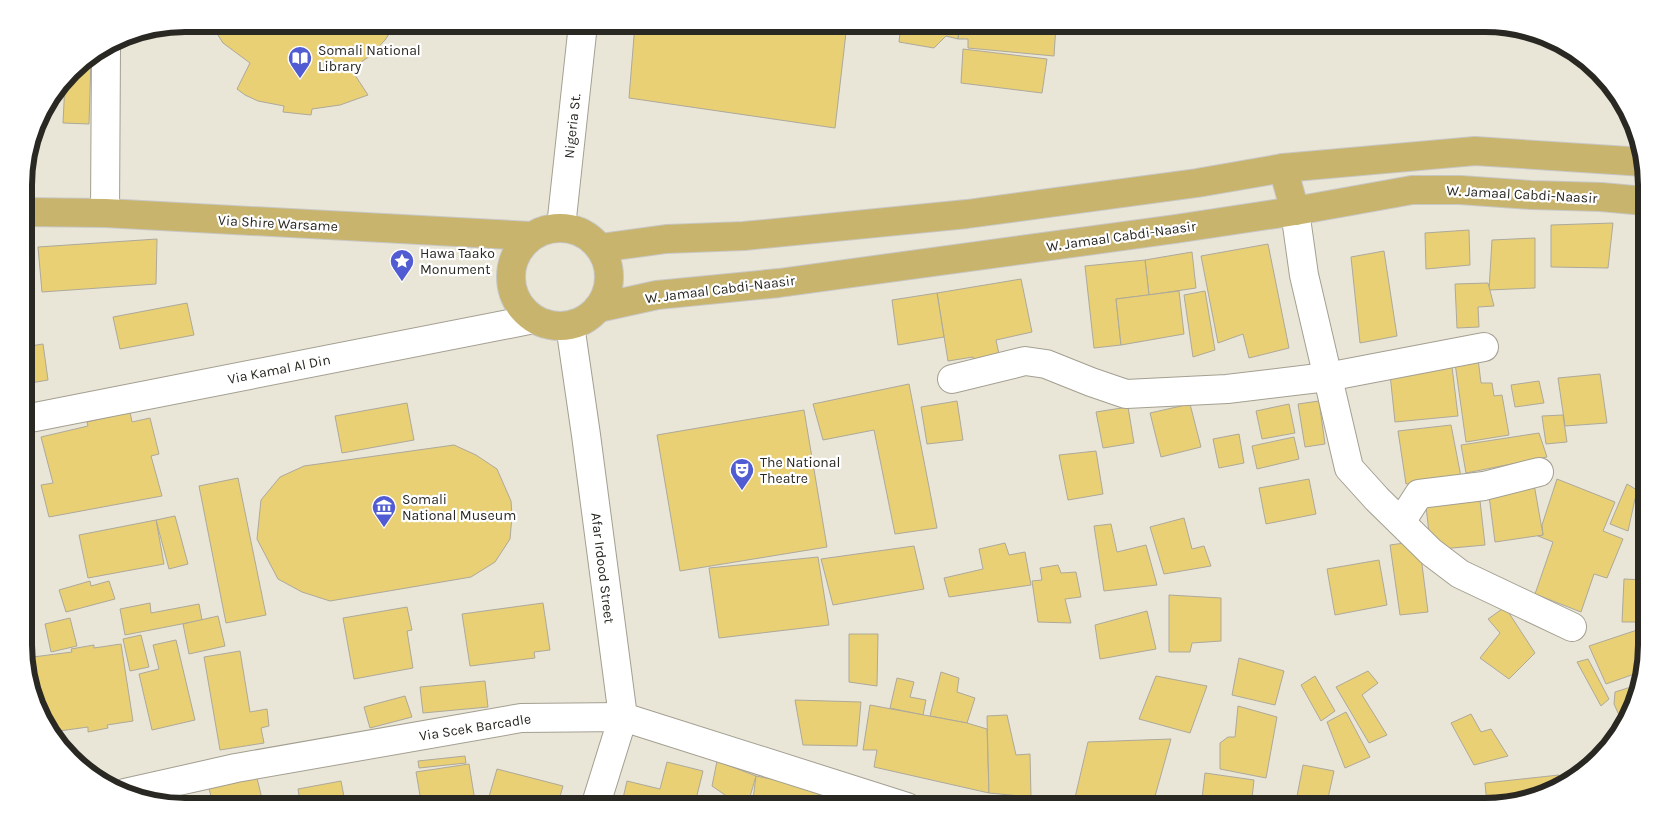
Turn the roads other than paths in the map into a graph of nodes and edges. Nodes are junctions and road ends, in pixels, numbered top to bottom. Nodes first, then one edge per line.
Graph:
1 (582, 32) edge
2 (106, 55) edge
3 (1635, 161) edge
4 (1283, 168) junction
5 (1638, 201) edge
6 (1295, 211) junction
7 (33, 212) edge
8 (105, 213) junction
9 (561, 227) junction
10 (531, 236) junction
11 (600, 248) junction
12 (598, 308) junction
13 (534, 319) junction
14 (570, 325) junction
15 (1484, 347) dead end
16 (1327, 377) junction
17 (952, 379) dead end
18 (32, 418) edge
19 (1539, 472) dead end
20 (1400, 522) junction
21 (1572, 627) dead end
22 (623, 717) junction
23 (137, 790) edge
24 (599, 798) edge
25 (879, 798) edge

1 - 9 street, Nigeria St.
2 - 8 street
3 - 4 highway
4 - 6 highway
4 - 11 highway
5 - 6 highway, W. Jamaal Cabdi-Naasir
6 - 12 highway, W. Jamaal Cabdi-Naasir
6 - 16 street
7 - 8 highway, Via Shire Warsame
8 - 10 highway, Via Shire Warsame
9 - 10 highway
9 - 11 highway
10 - 13 highway
11 - 12 highway
12 - 14 highway
13 - 14 highway
13 - 18 street, Via Kamal Al Din
14 - 22 street, Afar Irdood Street
15 - 16 street
16 - 17 street
16 - 20 street
19 - 20 street
20 - 21 street
22 - 23 street, Via Scek Barcadle
22 - 24 street, Afar Irdood Street
22 - 25 street, Via Scek Barcadle

